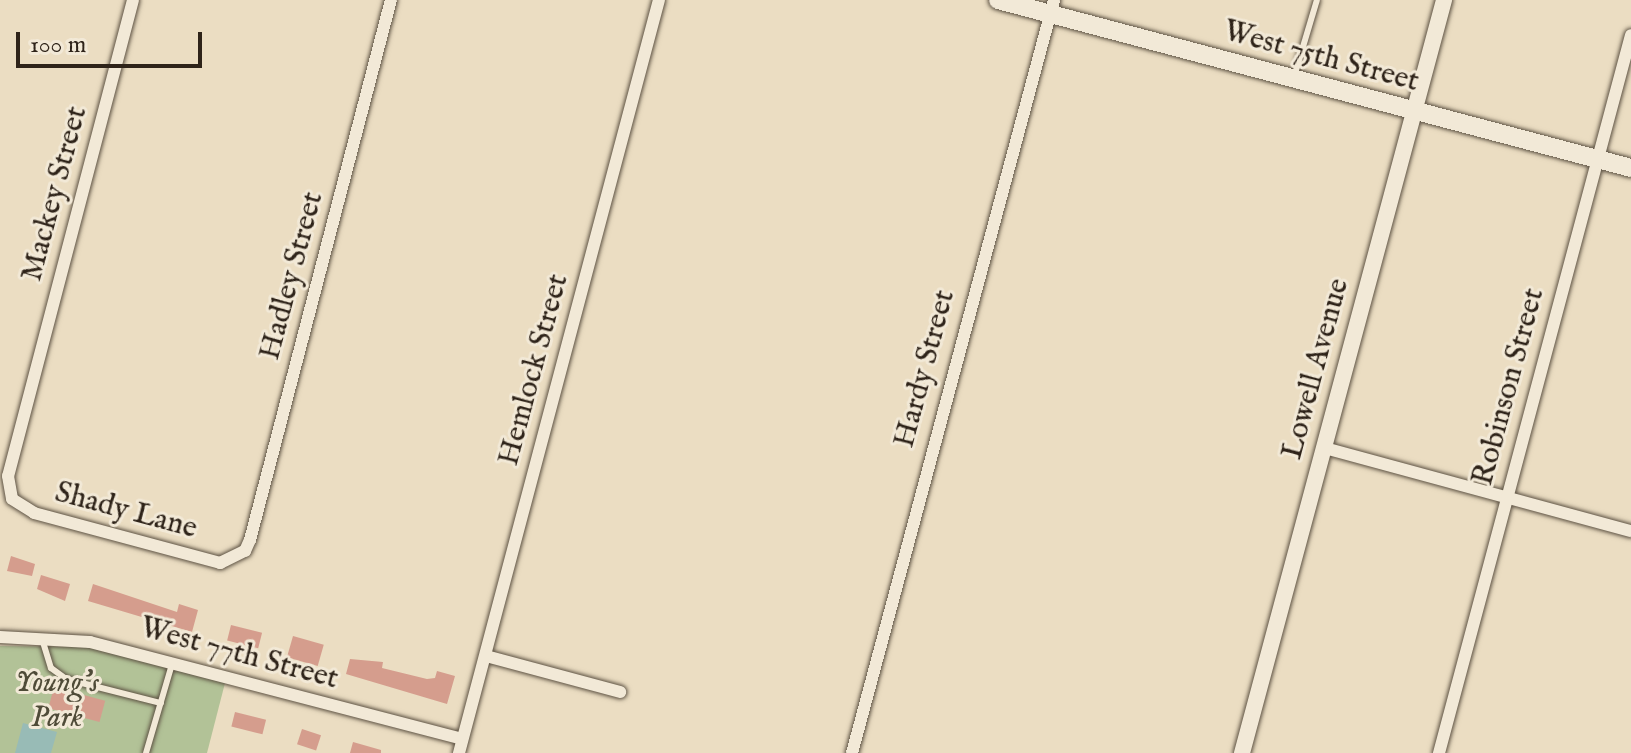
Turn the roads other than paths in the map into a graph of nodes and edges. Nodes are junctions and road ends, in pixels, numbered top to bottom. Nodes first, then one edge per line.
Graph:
1 (133, 0) edge
2 (391, 0) edge
3 (659, 0) edge
4 (998, 0) edge
5 (1317, 0) edge
6 (1444, 0) edge
7 (1052, 7) edge
8 (1631, 35) edge
9 (1294, 78) junction
10 (1414, 111) junction
11 (1598, 159) junction
12 (1631, 168) edge
13 (1325, 448) junction
14 (11, 495) joint
15 (1507, 499) junction
16 (1631, 531) edge
17 (234, 559) joint
18 (0, 637) edge
19 (43, 642) junction
20 (486, 656) junction
21 (173, 663) junction
22 (620, 692) dead end
23 (161, 703) junction
24 (462, 739) junction
25 (146, 753) edge
26 (459, 753) edge
27 (852, 753) edge
28 (1242, 753) edge
29 (1439, 753) edge

1 - 14 street, Mackey Street
2 - 17 street, Hadley Street
3 - 20 street, Hemlock Street
4 - 7 main road, West 75th Street
5 - 9 lane
6 - 10 street, Lowell Avenue
7 - 9 main road, West 75th Street
7 - 27 street, Hardy Street
8 - 11 street, Robinson Street
9 - 10 main road, West 75th Street
10 - 11 main road, West 75th Street
10 - 13 street, Lowell Avenue
11 - 12 main road, West 75th Street
11 - 15 street, Robinson Street
13 - 15 street
13 - 28 street, Lowell Avenue
14 - 17 street, Shady Lane
15 - 16 street
15 - 29 street, Robinson Street
18 - 19 street, West 77th Street
19 - 21 street, West 77th Street
19 - 23 lane
20 - 22 street
20 - 24 street, Hemlock Street
21 - 23 lane
21 - 24 street, West 77th Street
23 - 25 lane
24 - 26 street, Hemlock Street

